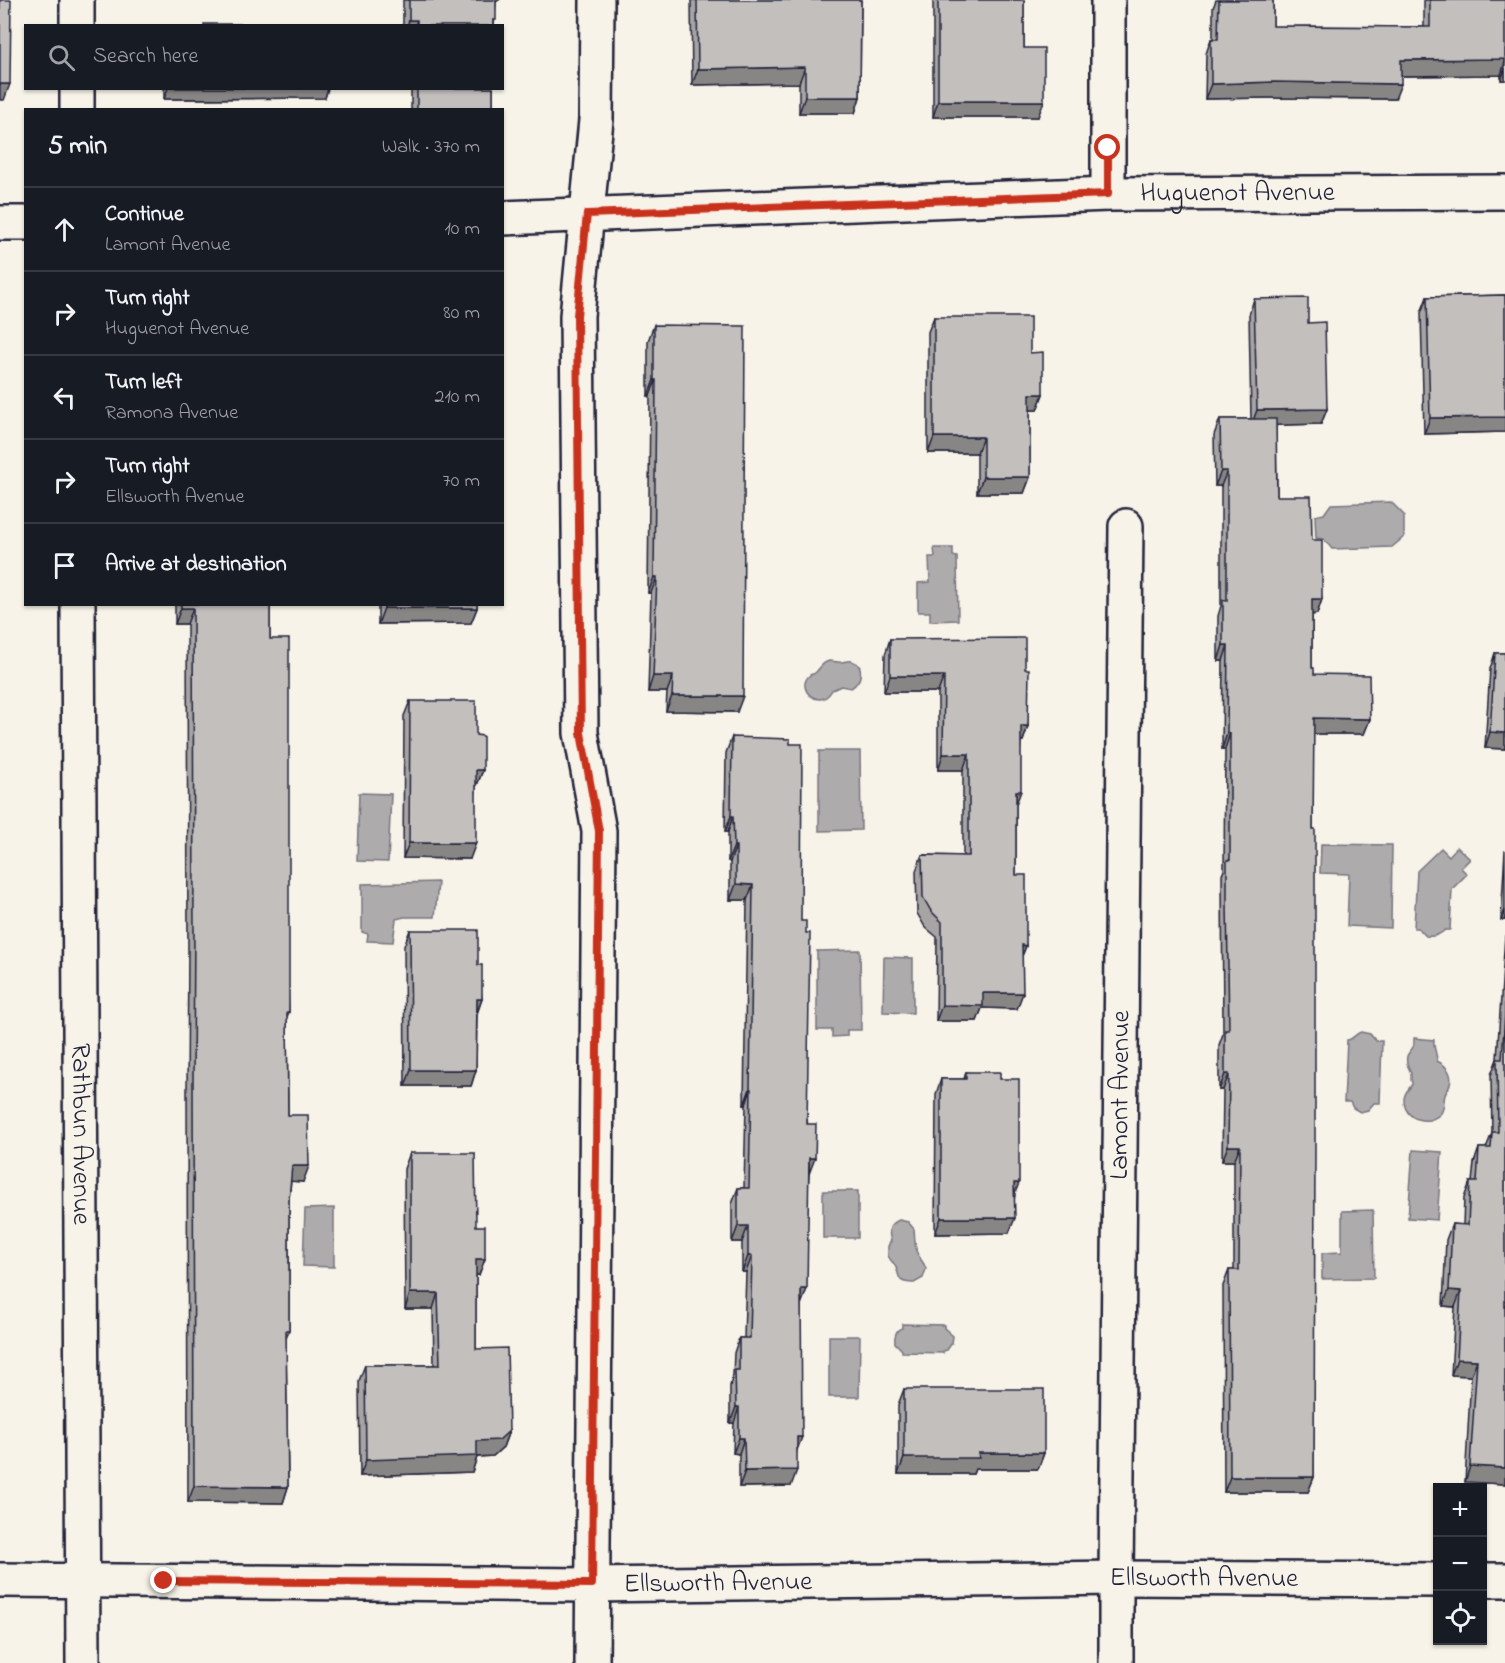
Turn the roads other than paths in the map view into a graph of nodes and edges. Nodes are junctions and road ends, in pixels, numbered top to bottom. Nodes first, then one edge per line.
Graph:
1 (77, 0) edge
2 (597, 0) edge
3 (1108, 0) edge
4 (77, 24) edge
5 (77, 90) edge
6 (77, 108) edge
7 (1505, 192) edge
8 (1108, 194) junction
9 (587, 214) junction
10 (504, 218) edge
11 (0, 223) edge
12 (24, 223) edge
13 (1126, 525) dead end
14 (78, 606) edge
15 (1116, 1578) junction
16 (0, 1580) edge
17 (83, 1580) junction
18 (1433, 1580) edge
19 (1487, 1580) edge
20 (1505, 1580) edge
21 (592, 1584) junction
22 (83, 1663) edge
23 (592, 1663) edge
24 (1116, 1663) edge

1 - 4 street
2 - 9 street
3 - 8 street
5 - 6 street
7 - 8 street, Huguenot Avenue
8 - 9 street, Huguenot Avenue
9 - 10 street, Huguenot Avenue
9 - 21 street
11 - 12 street
13 - 15 street, Lamont Avenue
14 - 17 street, Rathbun Avenue
15 - 18 street, Ellsworth Avenue
15 - 21 street, Ellsworth Avenue
15 - 24 street, Lamont Avenue
16 - 17 street, Ellsworth Avenue
17 - 21 street, Ellsworth Avenue
17 - 22 street, Rathbun Avenue
19 - 20 street
21 - 23 street

